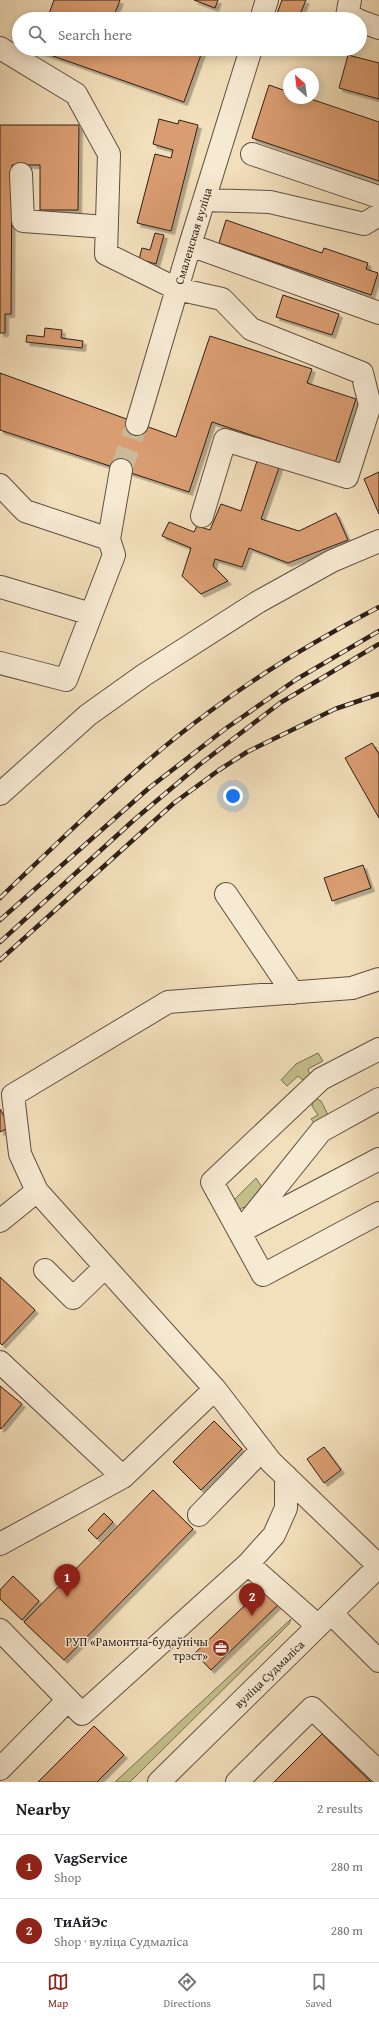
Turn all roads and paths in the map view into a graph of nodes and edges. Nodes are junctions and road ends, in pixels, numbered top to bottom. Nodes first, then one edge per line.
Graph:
1 (267, 0) edge
2 (350, 0) edge
3 (263, 12) edge
4 (348, 12) edge
5 (367, 24) edge
6 (379, 28) edge
7 (0, 48) edge
8 (12, 55) edge
9 (13, 56) edge
10 (249, 56) edge
11 (252, 154) dead end
12 (21, 174) dead end
13 (379, 197) edge
14 (204, 200) junction
15 (379, 215) edge
16 (107, 227) junction
17 (190, 244) junction
18 (177, 290) junction
19 (379, 313) edge
20 (137, 424) tunnel mouth
21 (121, 470) tunnel mouth
22 (0, 485) edge
23 (202, 516) dead end
24 (109, 539) junction
25 (379, 541) edge
26 (1, 587) dead end
27 (91, 614) junction
28 (0, 662) edge
29 (0, 794) edge
30 (226, 894) dead end
31 (379, 979) edge
32 (293, 992) junction
33 (379, 1049) edge
34 (379, 1099) edge
35 (379, 1159) edge
36 (37, 1191) junction
37 (379, 1213) edge
38 (0, 1221) edge
39 (240, 1232) junction
40 (105, 1267) junction
41 (45, 1270) dead end
42 (0, 1362) edge
43 (215, 1389) junction
44 (262, 1450) junction
45 (286, 1476) junction
46 (123, 1477) junction
47 (199, 1515) dead end
48 (0, 1544) edge
49 (248, 1564) junction
50 (379, 1566) edge
51 (324, 1620) junction
52 (0, 1630) edge
53 (379, 1661) edge
54 (67, 1701) junction
55 (0, 1770) edge
56 (379, 1772) edge
57 (159, 1782) edge
58 (237, 1782) edge

1 - 3 street
2 - 4 street
5 - 6 street
7 - 8 street
9 - 16 street
10 - 14 street, Смаленская вуліца
11 - 13 street
12 - 16 street
14 - 15 street
14 - 17 street, Смаленская вуліца
16 - 18 street
17 - 18 street, Смаленская вуліца
17 - 19 street
18 - 20 street, Смаленская вуліца
18 - 23 street
21 - 24 street
22 - 24 street
24 - 27 street
25 - 29 street
26 - 27 street
27 - 28 street
30 - 32 street
31 - 32 street
32 - 36 street
33 - 39 street
34 - 39 street
35 - 39 street
36 - 38 street
36 - 40 street
37 - 39 street
40 - 41 street
40 - 43 street
42 - 46 street
43 - 44 street
43 - 46 street
44 - 45 street
44 - 47 street
45 - 49 street
45 - 50 street
46 - 48 street
49 - 51 street
49 - 54 street
50 - 51 street, вуліца Судмаліса
51 - 53 street
51 - 57 street, вуліца Судмаліса
52 - 54 street
54 - 55 street
56 - 58 street

